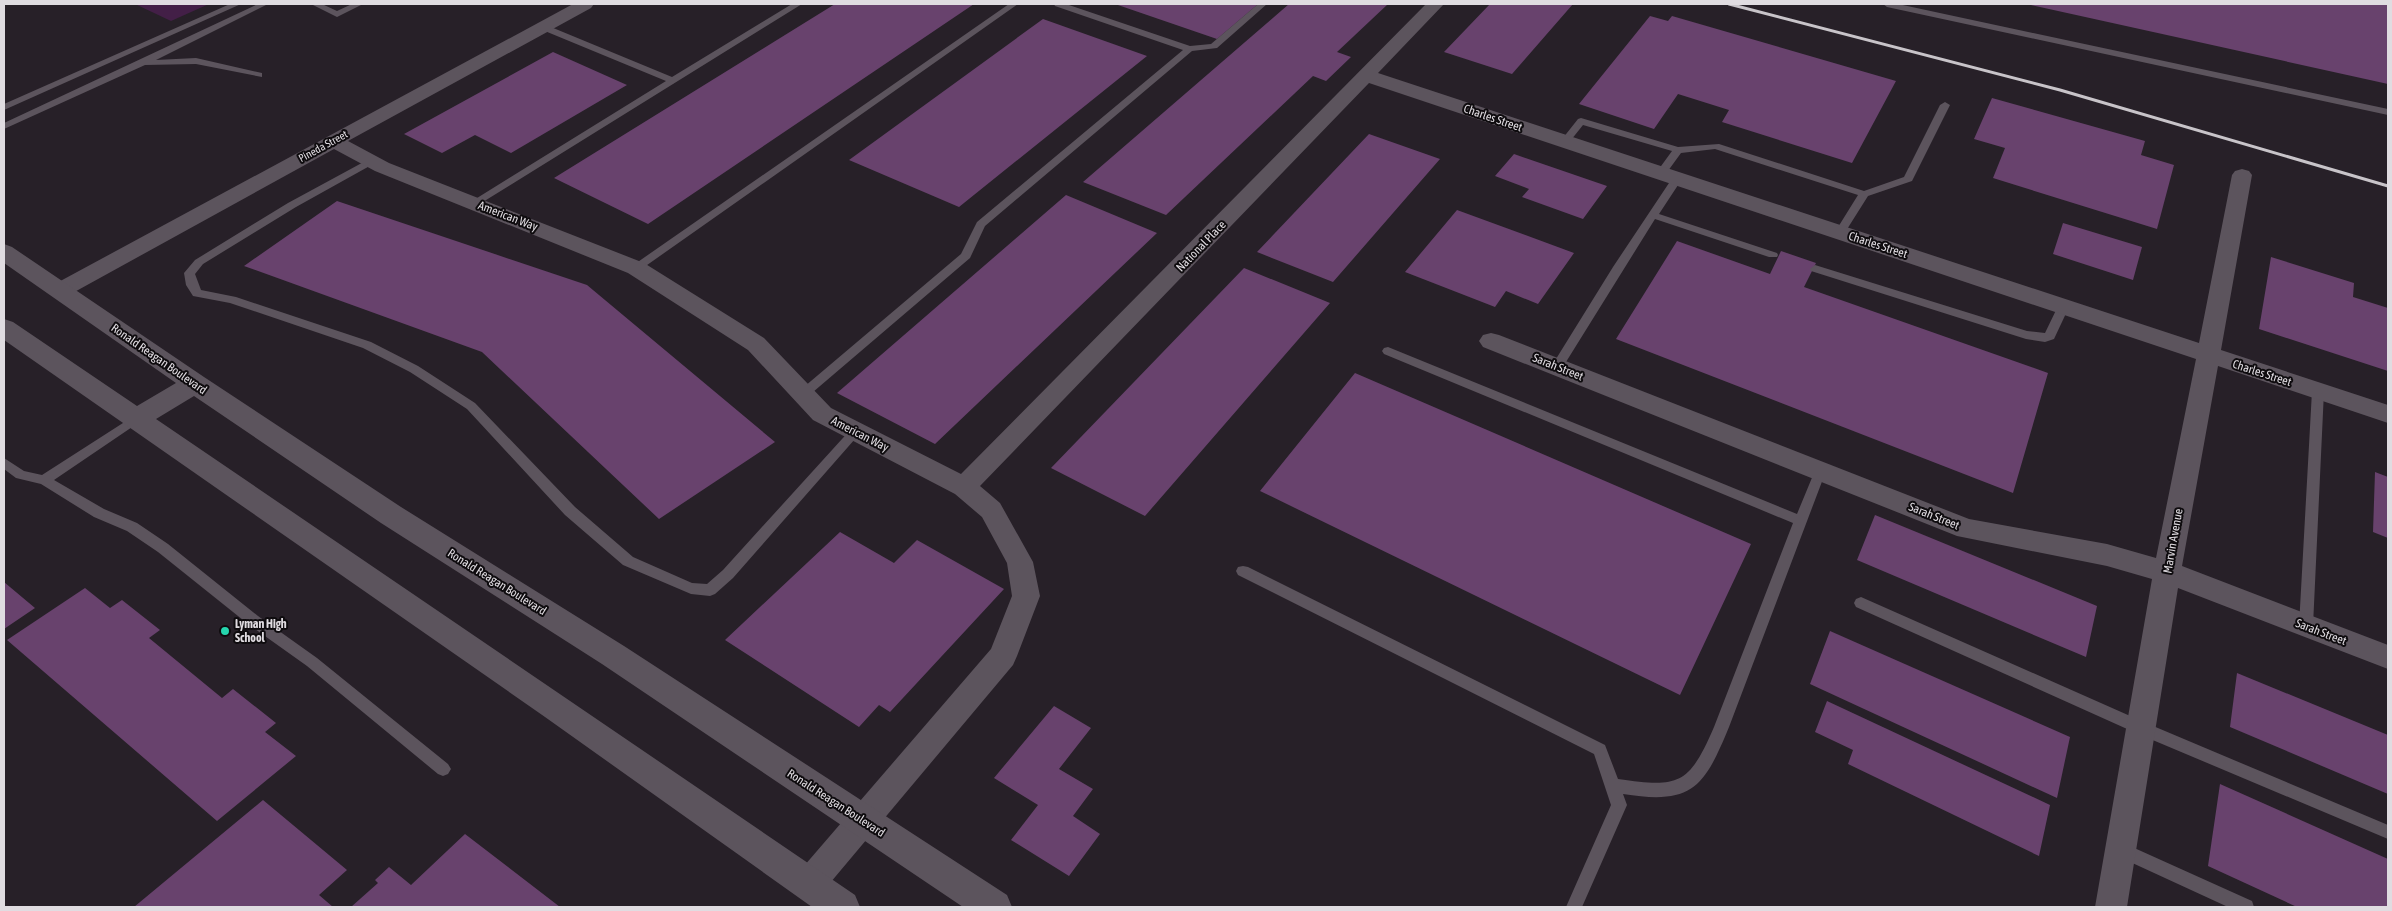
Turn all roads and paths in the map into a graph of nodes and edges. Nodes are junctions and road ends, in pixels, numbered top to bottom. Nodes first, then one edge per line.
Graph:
1 (237, 4) edge
2 (264, 4) edge
3 (315, 4) edge
4 (359, 4) edge
5 (585, 4) edge
6 (798, 4) edge
7 (1014, 4) edge
8 (1058, 4) edge
9 (1263, 4) edge
10 (1435, 4) edge
11 (1887, 4) edge
12 (208, 17) junction
13 (222, 25) junction
14 (543, 26) junction
15 (1189, 50) junction
16 (122, 54) junction
17 (142, 63) junction
18 (258, 75) dead end
19 (1367, 76) junction
20 (673, 80) junction
21 (1945, 105) dead end
22 (4, 108) edge
23 (2388, 112) edge
24 (4, 126) edge
25 (333, 141) junction
26 (1564, 143) junction
27 (1678, 150) junction
28 (371, 161) junction
29 (2242, 175) dead end
30 (1669, 176) junction
31 (1864, 194) junction
32 (474, 203) junction
33 (1653, 215) junction
34 (1840, 232) junction
35 (4, 252) edge
36 (1773, 255) dead end
37 (636, 268) junction
38 (1814, 269) dead end
39 (61, 290) junction
40 (2063, 307) junction
41 (4, 328) edge
42 (1491, 341) dead end
43 (1388, 351) dead end
44 (2207, 355) junction
45 (1557, 367) junction
46 (195, 384) junction
47 (2318, 391) junction
48 (802, 395) junction
49 (2388, 414) edge
50 (137, 418) junction
51 (856, 432) junction
52 (4, 463) edge
53 (1820, 471) junction
54 (44, 480) junction
55 (964, 487) junction
56 (1801, 521) junction
57 (1243, 571) dead end
58 (2167, 572) junction
59 (1862, 603) dead end
60 (2306, 626) junction
61 (2388, 657) edge
62 (2141, 728) junction
63 (442, 769) dead end
64 (1612, 785) junction
65 (863, 821) junction
66 (2388, 832) edge
67 (2121, 850) junction
68 (809, 884) junction
69 (842, 907) edge
70 (994, 907) edge
71 (1574, 907) edge
72 (2111, 907) edge
73 (2246, 907) edge

1 - 12 lane
2 - 13 lane
3 - 4 lane
5 - 14 street, Pineda Street
6 - 20 lane
7 - 37 lane
8 - 15 lane
9 - 15 lane
10 - 19 street, National Place
11 - 23 lane
12 - 13 lane
12 - 16 lane
13 - 17 lane
14 - 20 lane
14 - 25 street, Pineda Street
15 - 48 lane
16 - 17 lane
16 - 22 lane
17 - 18 lane
17 - 24 lane
19 - 26 street, Charles Street
19 - 55 street, National Place
20 - 32 lane
21 - 31 lane
25 - 28 street, American Way
25 - 39 street, Pineda Street
26 - 27 lane
26 - 30 street, Charles Street
27 - 30 lane
27 - 31 lane
28 - 32 street, American Way
28 - 51 lane
29 - 44 street, Marvin Avenue
30 - 33 lane
30 - 34 street, Charles Street
31 - 34 lane
32 - 37 street, American Way
33 - 36 lane
33 - 45 lane
34 - 40 street, Charles Street
35 - 39 main road, Ronald Reagan Boulevard
37 - 48 street, American Way
38 - 40 lane
39 - 46 main road, Ronald Reagan Boulevard
40 - 44 street, Charles Street
41 - 50 main road
42 - 45 street, Sarah Street
43 - 56 lane
44 - 47 street, Charles Street
44 - 58 street, Marvin Avenue
45 - 53 street, Sarah Street
46 - 50 main road
46 - 65 main road, Ronald Reagan Boulevard
47 - 49 street, Charles Street
47 - 60 lane
48 - 51 street, American Way
50 - 54 lane
50 - 68 main road
51 - 55 street, American Way
52 - 54 lane
53 - 56 lane
53 - 58 street, Sarah Street
54 - 63 lane
55 - 65 street, American Way
56 - 64 lane
57 - 64 lane
58 - 60 street, Sarah Street
58 - 62 street, Marvin Avenue
59 - 62 lane
60 - 61 street, Sarah Street
62 - 66 lane
62 - 67 street, Marvin Avenue
64 - 71 lane
65 - 68 street, American Way
65 - 70 main road, Ronald Reagan Boulevard
67 - 72 street, Marvin Avenue
67 - 73 lane
68 - 69 main road

